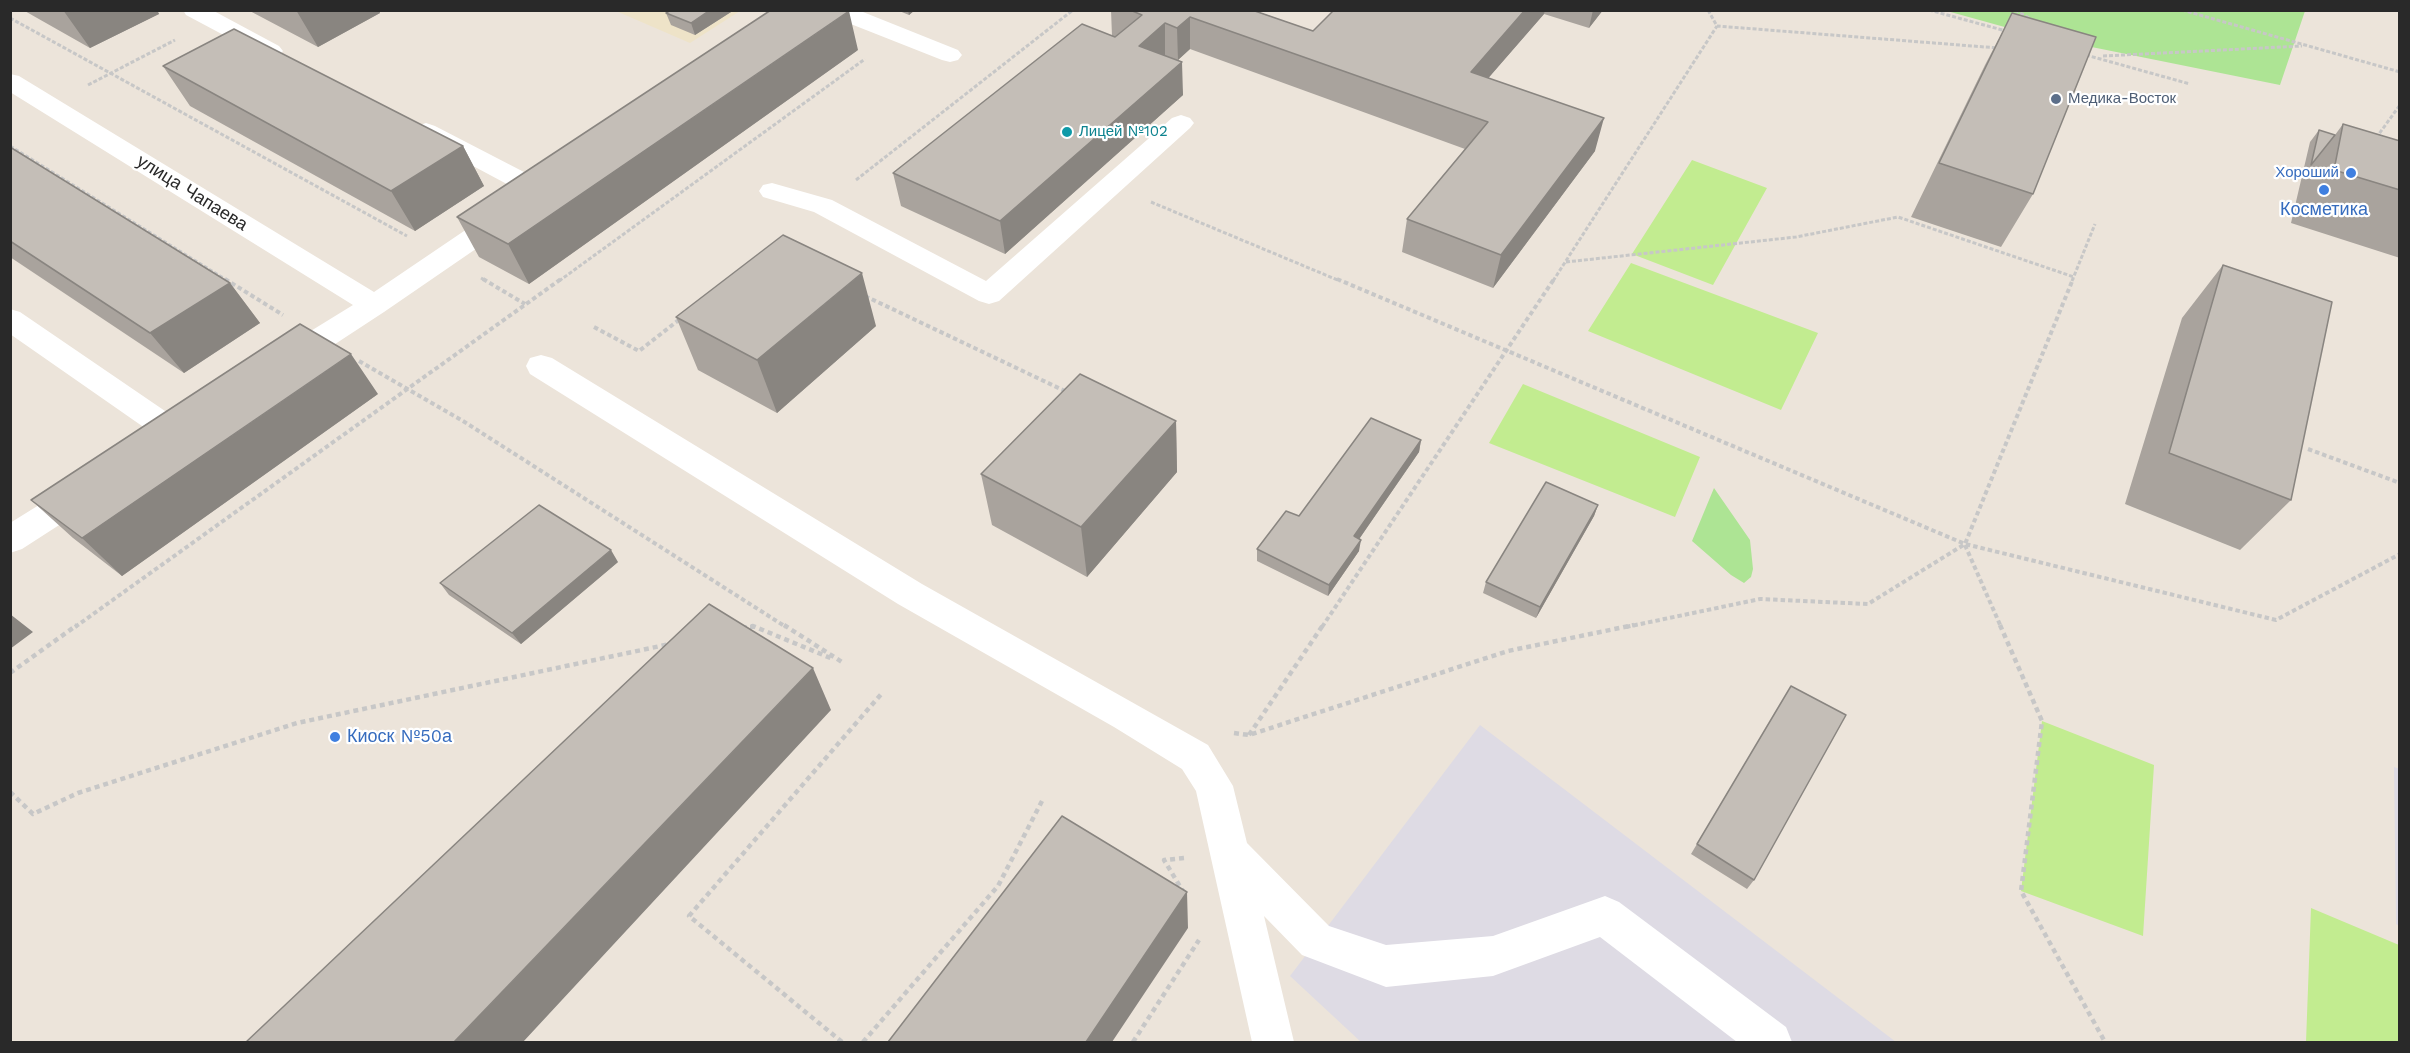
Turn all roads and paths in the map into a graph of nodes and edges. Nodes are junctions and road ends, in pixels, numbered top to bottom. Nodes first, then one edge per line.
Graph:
1 (836, 10) edge
2 (1073, 10) edge
3 (1702, 10) edge
4 (1929, 10) edge
5 (2015, 10) edge
6 (2182, 10) edge
7 (1709, 12) edge
8 (204, 15) edge
9 (10, 18) edge
10 (2036, 22) edge
11 (1717, 26) junction
12 (2009, 32) edge
13 (896, 35) junction
14 (2306, 46) junction
15 (2005, 49) edge
16 (2089, 51) edge
17 (2076, 53) edge
18 (950, 56) dead end
19 (2099, 57) junction
20 (287, 59) edge
21 (2400, 72) edge
22 (110, 74) junction
23 (10, 81) edge
24 (2190, 84) dead end
25 (51, 105) junction
26 (2400, 105) edge
27 (404, 120) edge
28 (1181, 123) dead end
29 (2375, 139) edge
30 (10, 146) edge
31 (1111, 186) junction
32 (772, 191) dead end
33 (823, 206) junction
34 (2096, 224) dead end
35 (444, 257) junction
36 (1566, 262) junction
37 (2074, 277) junction
38 (865, 296) dead end
39 (525, 304) junction
40 (374, 305) junction
41 (685, 316) edge
42 (10, 319) edge
43 (594, 327) dead end
44 (320, 338) junction
45 (1508, 350) junction
46 (541, 366) dead end
47 (263, 376) edge
48 (405, 390) junction
49 (1075, 395) edge
50 (176, 434) edge
51 (2308, 449) edge
52 (108, 478) edge
53 (2400, 483) edge
54 (10, 540) edge
55 (1965, 544) junction
56 (2400, 554) edge
57 (741, 629) edge
58 (671, 644) edge
59 (10, 673) edge
60 (883, 692) dead end
61 (1227, 732) dead end
62 (1249, 735) junction
63 (10, 792) edge
64 (1042, 801) dead end
65 (1230, 853) junction
66 (1164, 860) dead end
67 (1188, 900) dead end
68 (1206, 930) dead end
69 (842, 1042) edge
70 (863, 1042) edge
71 (1133, 1042) edge
72 (1273, 1042) edge
73 (1771, 1042) edge
74 (2105, 1042) edge

1 - 13 street
2 - 33 path
3 - 7 path
4 - 12 path
5 - 10 path
6 - 14 path
7 - 11 path
8 - 20 street
8 - 22 path
9 - 22 path
11 - 15 path
11 - 36 path
13 - 18 street
13 - 39 path
14 - 19 path
14 - 21 path
16 - 19 path
17 - 19 path
19 - 24 path
22 - 25 path
22 - 35 path
23 - 25 street, улица Чапаева
25 - 40 street, улица Чапаева
26 - 29 path
27 - 35 street
28 - 31 street
30 - 44 path
31 - 33 street
31 - 45 path
32 - 33 street
34 - 37 path
35 - 39 path
35 - 40 street
36 - 37 path
36 - 45 path
37 - 55 path
38 - 49 path
39 - 48 path
40 - 44 street
41 - 43 path
42 - 50 street
44 - 47 street
44 - 48 path
45 - 55 path
45 - 62 path
46 - 65 street
48 - 57 path
48 - 59 path
51 - 53 path
52 - 54 street
55 - 56 path
55 - 62 path
55 - 74 path
58 - 63 path
60 - 69 path
61 - 62 path
64 - 70 path
65 - 72 street
65 - 73 street
66 - 67 path
68 - 71 path

